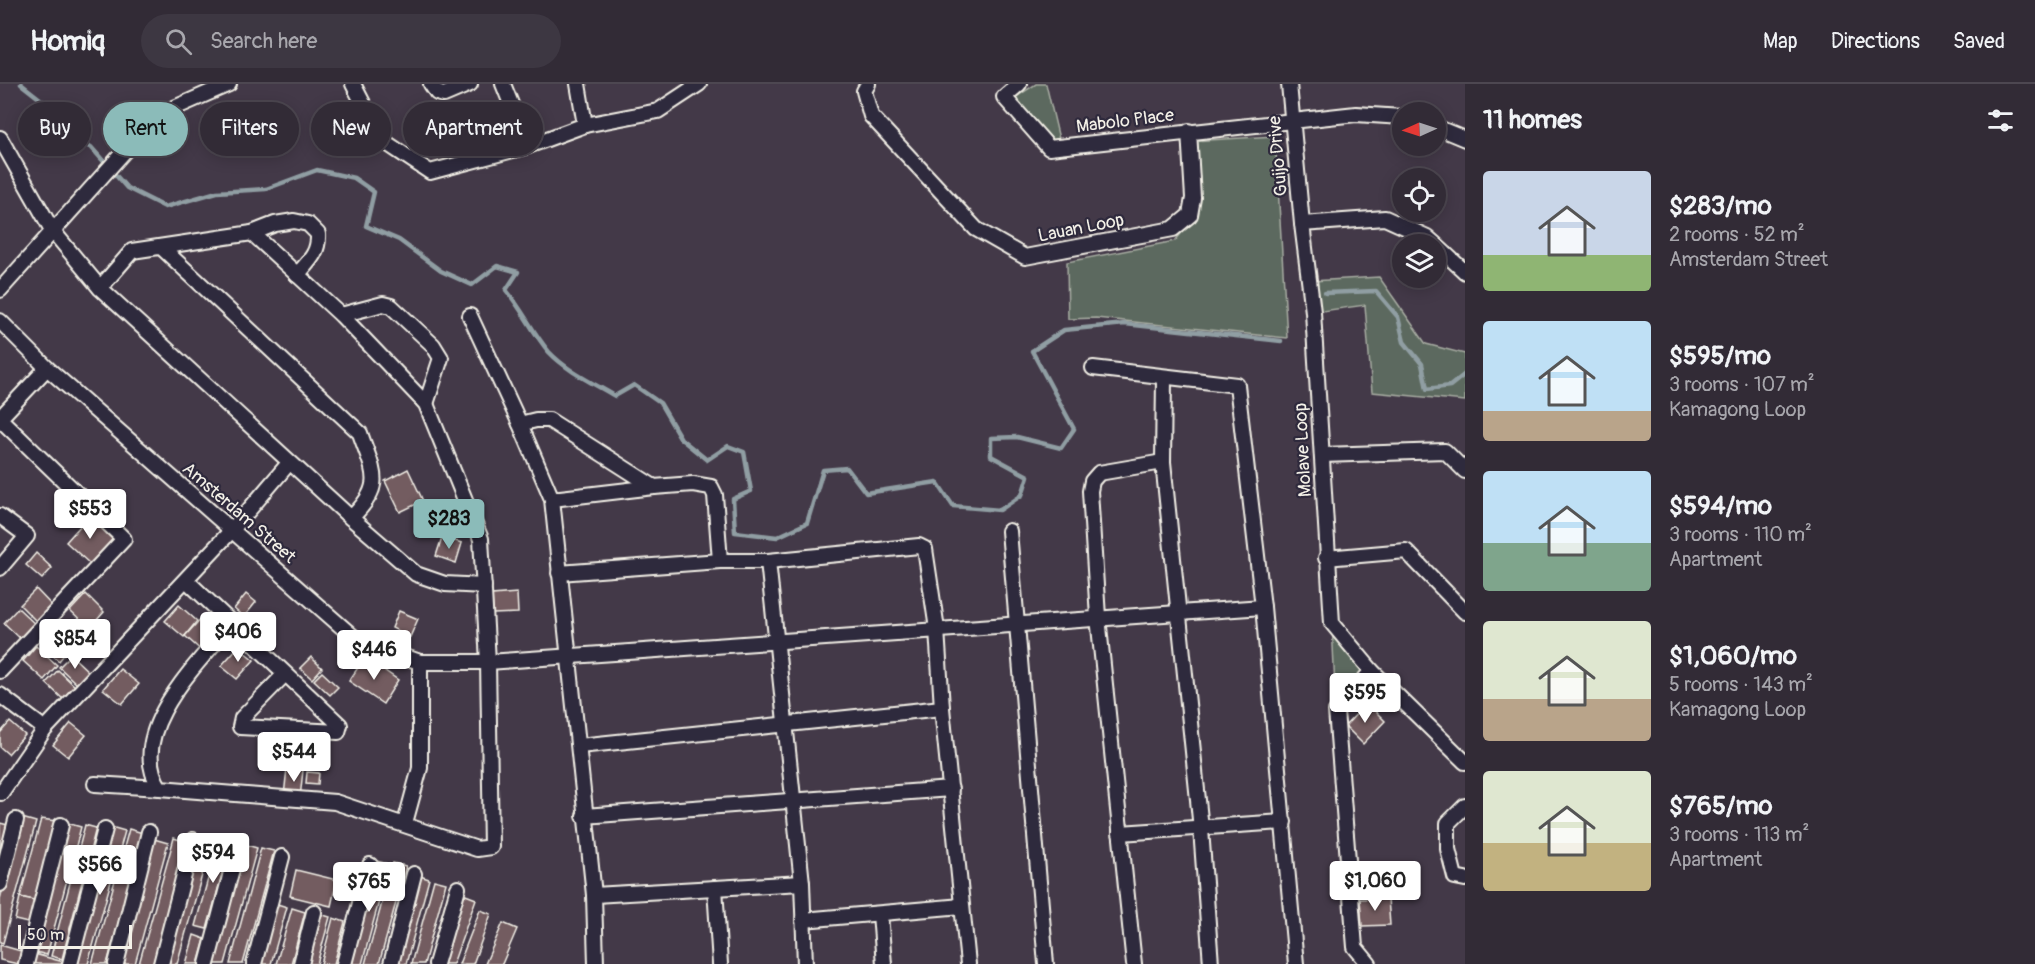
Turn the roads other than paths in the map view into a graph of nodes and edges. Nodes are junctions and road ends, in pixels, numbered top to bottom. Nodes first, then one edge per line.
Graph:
1 (229, 84) edge
2 (353, 84) edge
3 (431, 84) edge
4 (470, 84) edge
5 (503, 84) edge
6 (578, 84) edge
7 (868, 84) edge
8 (1019, 84) edge
9 (1289, 84) edge
10 (695, 85) edge
11 (510, 102) edge
12 (1392, 116) edge
13 (1293, 121) junction
14 (585, 125) junction
15 (1189, 131) junction
16 (1446, 131) edge
17 (0, 138) edge
18 (1465, 139) edge
19 (543, 140) edge
20 (403, 154) edge
21 (406, 156) edge
22 (490, 156) edge
23 (1302, 224) junction
24 (52, 230) junction
25 (252, 233) junction
26 (1420, 234) edge
27 (161, 247) junction
28 (1446, 255) edge
29 (1465, 272) edge
30 (297, 275) junction
31 (100, 288) junction
32 (0, 290) edge
33 (340, 315) junction
34 (470, 316) dead end
35 (0, 321) edge
36 (47, 368) junction
37 (1093, 368) dead end
38 (1164, 378) junction
39 (426, 404) junction
40 (0, 418) edge
41 (520, 424) junction
42 (1323, 455) junction
43 (1163, 462) junction
44 (289, 463) junction
45 (1465, 471) edge
46 (654, 487) junction
47 (552, 499) junction
48 (0, 516) edge
49 (351, 518) junction
50 (231, 531) junction
51 (1009, 531) dead end
52 (1326, 558) junction
53 (720, 561) junction
54 (768, 561) junction
55 (0, 568) edge
56 (559, 573) junction
57 (186, 580) junction
58 (484, 586) junction
59 (1263, 608) junction
60 (1465, 612) edge
61 (1179, 613) junction
62 (1098, 617) junction
63 (232, 621) junction
64 (1015, 624) junction
65 (937, 629) junction
66 (777, 642) junction
67 (568, 658) junction
68 (420, 662) junction
69 (488, 662) junction
70 (0, 671) edge
71 (1372, 671) junction
72 (285, 674) junction
73 (0, 695) edge
74 (942, 708) junction
75 (784, 723) junction
76 (45, 729) junction
77 (579, 747) junction
78 (1465, 762) edge
79 (95, 784) dead end
80 (160, 788) junction
81 (951, 789) junction
82 (1, 793) edge
83 (794, 799) junction
84 (1465, 806) edge
85 (584, 816) junction
86 (16, 820) dead end
87 (1284, 822) junction
88 (405, 823) junction
89 (61, 825) dead end
90 (105, 829) dead end
91 (1201, 829) junction
92 (149, 832) dead end
93 (1120, 833) junction
94 (193, 840) dead end
95 (237, 846) dead end
96 (282, 857) dead end
97 (370, 865) dead end
98 (414, 874) dead end
99 (1, 876) edge
100 (1465, 879) edge
101 (802, 883) junction
102 (459, 888) dead end
103 (715, 888) junction
104 (594, 896) junction
105 (962, 906) junction
106 (315, 912) dead end
107 (880, 914) junction
108 (803, 920) junction
109 (26, 964) edge
110 (70, 964) edge
111 (116, 964) edge
112 (161, 964) edge
113 (207, 964) edge
114 (254, 964) edge
115 (301, 964) edge
116 (344, 964) edge
117 (391, 964) edge
118 (436, 964) edge
119 (596, 964) edge
120 (719, 964) edge
121 (805, 964) edge
122 (884, 964) edge
123 (968, 964) edge
124 (1046, 964) edge
125 (1134, 964) edge
126 (1211, 964) edge
127 (1296, 964) edge
128 (1369, 964) edge

1 - 24 street
2 - 20 street
3 - 4 street
5 - 11 street
6 - 14 street
7 - 15 street, Lauan Loop
8 - 15 street, Mabolo Place
9 - 13 street, Guijo Drive
10 - 14 street
12 - 13 street, Mabolo Place
13 - 15 street, Mabolo Place
13 - 23 street, Guijo Drive
14 - 19 street
16 - 18 street
17 - 24 street
21 - 22 street
23 - 26 street
23 - 42 street, Molave Loop
24 - 31 street
24 - 32 street
25 - 27 street
25 - 30 street
25 - 30 street
27 - 31 street
27 - 49 street
28 - 29 street
30 - 33 street
31 - 44 street
33 - 39 street
33 - 39 street
34 - 41 street
35 - 36 street, Amsterdam Street
36 - 40 street
36 - 50 street, Amsterdam Street
37 - 38 street
38 - 43 street
38 - 59 street
39 - 58 street
40 - 70 street
41 - 46 street
41 - 47 street
42 - 45 street
42 - 52 street, Molave Loop
43 - 61 street
43 - 62 street
44 - 49 street
44 - 50 street
46 - 47 street
46 - 53 street
47 - 56 street
48 - 55 street
49 - 58 street
50 - 57 street
50 - 68 street, Amsterdam Street
51 - 64 street
52 - 60 street
52 - 71 street, Molave Loop
53 - 54 street
53 - 56 street
54 - 65 street
54 - 66 street
56 - 67 street
57 - 63 street
57 - 76 street
58 - 69 street
59 - 61 street, Amsterdam Street
59 - 87 street
61 - 62 street, Amsterdam Street
61 - 91 street
62 - 64 street, Amsterdam Street
62 - 93 street
63 - 72 street
63 - 80 street
64 - 65 street, Amsterdam Street
64 - 124 street
65 - 66 street, Amsterdam Street
65 - 74 street
66 - 67 street, Amsterdam Street
66 - 75 street
67 - 69 street, Amsterdam Street
67 - 77 street
68 - 69 street, Amsterdam Street
68 - 88 street
69 - 88 street
71 - 78 street, Molave Loop
71 - 128 street
72 - 72 street
73 - 76 street
74 - 75 street
74 - 81 street
75 - 77 street
75 - 83 street
76 - 82 street
77 - 85 street
79 - 80 street
80 - 88 street
81 - 83 street
81 - 105 street
83 - 85 street
83 - 101 street
84 - 100 street
85 - 104 street
86 - 99 street
87 - 91 street
87 - 127 street
89 - 109 street
90 - 110 street
91 - 93 street
91 - 126 street
92 - 111 street
93 - 125 street
94 - 112 street
95 - 113 street
96 - 114 street
97 - 116 street
98 - 117 street
101 - 103 street
101 - 108 street
102 - 118 street
103 - 104 street
103 - 120 street
104 - 119 street
105 - 107 street
105 - 123 street
106 - 115 street
107 - 108 street
107 - 122 street
108 - 121 street

